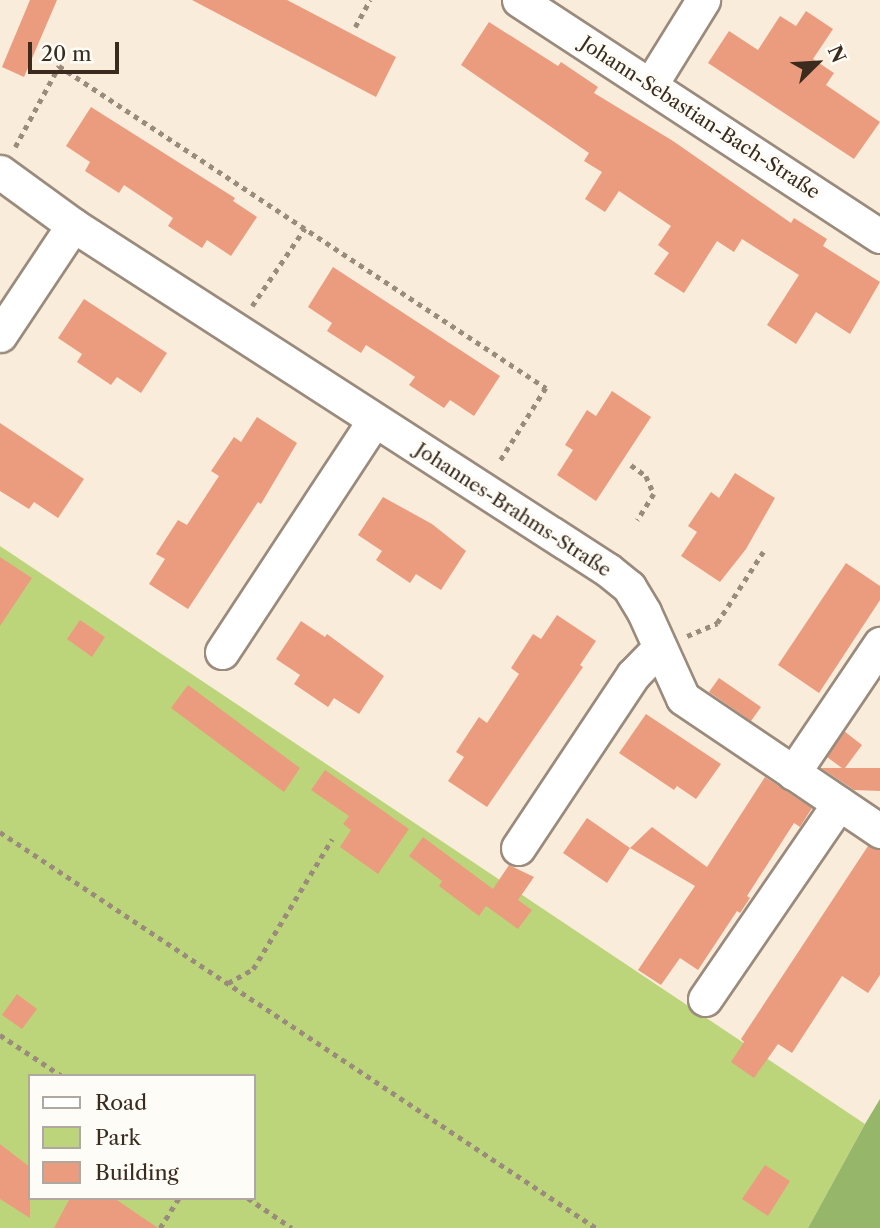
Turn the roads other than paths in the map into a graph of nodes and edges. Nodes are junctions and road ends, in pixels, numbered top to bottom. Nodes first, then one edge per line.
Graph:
1 (519, 0) edge
2 (702, 0) edge
3 (651, 84) junction
4 (0, 172) edge
5 (73, 225) junction
6 (880, 236) edge
7 (0, 335) edge
8 (374, 421) junction
9 (880, 644) edge
10 (658, 649) junction
11 (222, 652) dead end
12 (793, 773) junction
13 (839, 803) junction
14 (880, 831) edge
15 (518, 848) dead end
16 (705, 999) dead end

1 - 3 street, Johann-Sebastian-Bach-Straße
2 - 3 street
3 - 6 street, Johann-Sebastian-Bach-Straße
4 - 5 street, Johannes-Brahms-Straße
5 - 7 street
5 - 8 street, Johannes-Brahms-Straße
8 - 10 street, Johannes-Brahms-Straße
8 - 11 street
9 - 12 street
10 - 12 street, Johannes-Brahms-Straße
10 - 15 street
12 - 13 street, Johannes-Brahms-Straße
13 - 14 street, Johannes-Brahms-Straße
13 - 16 street

